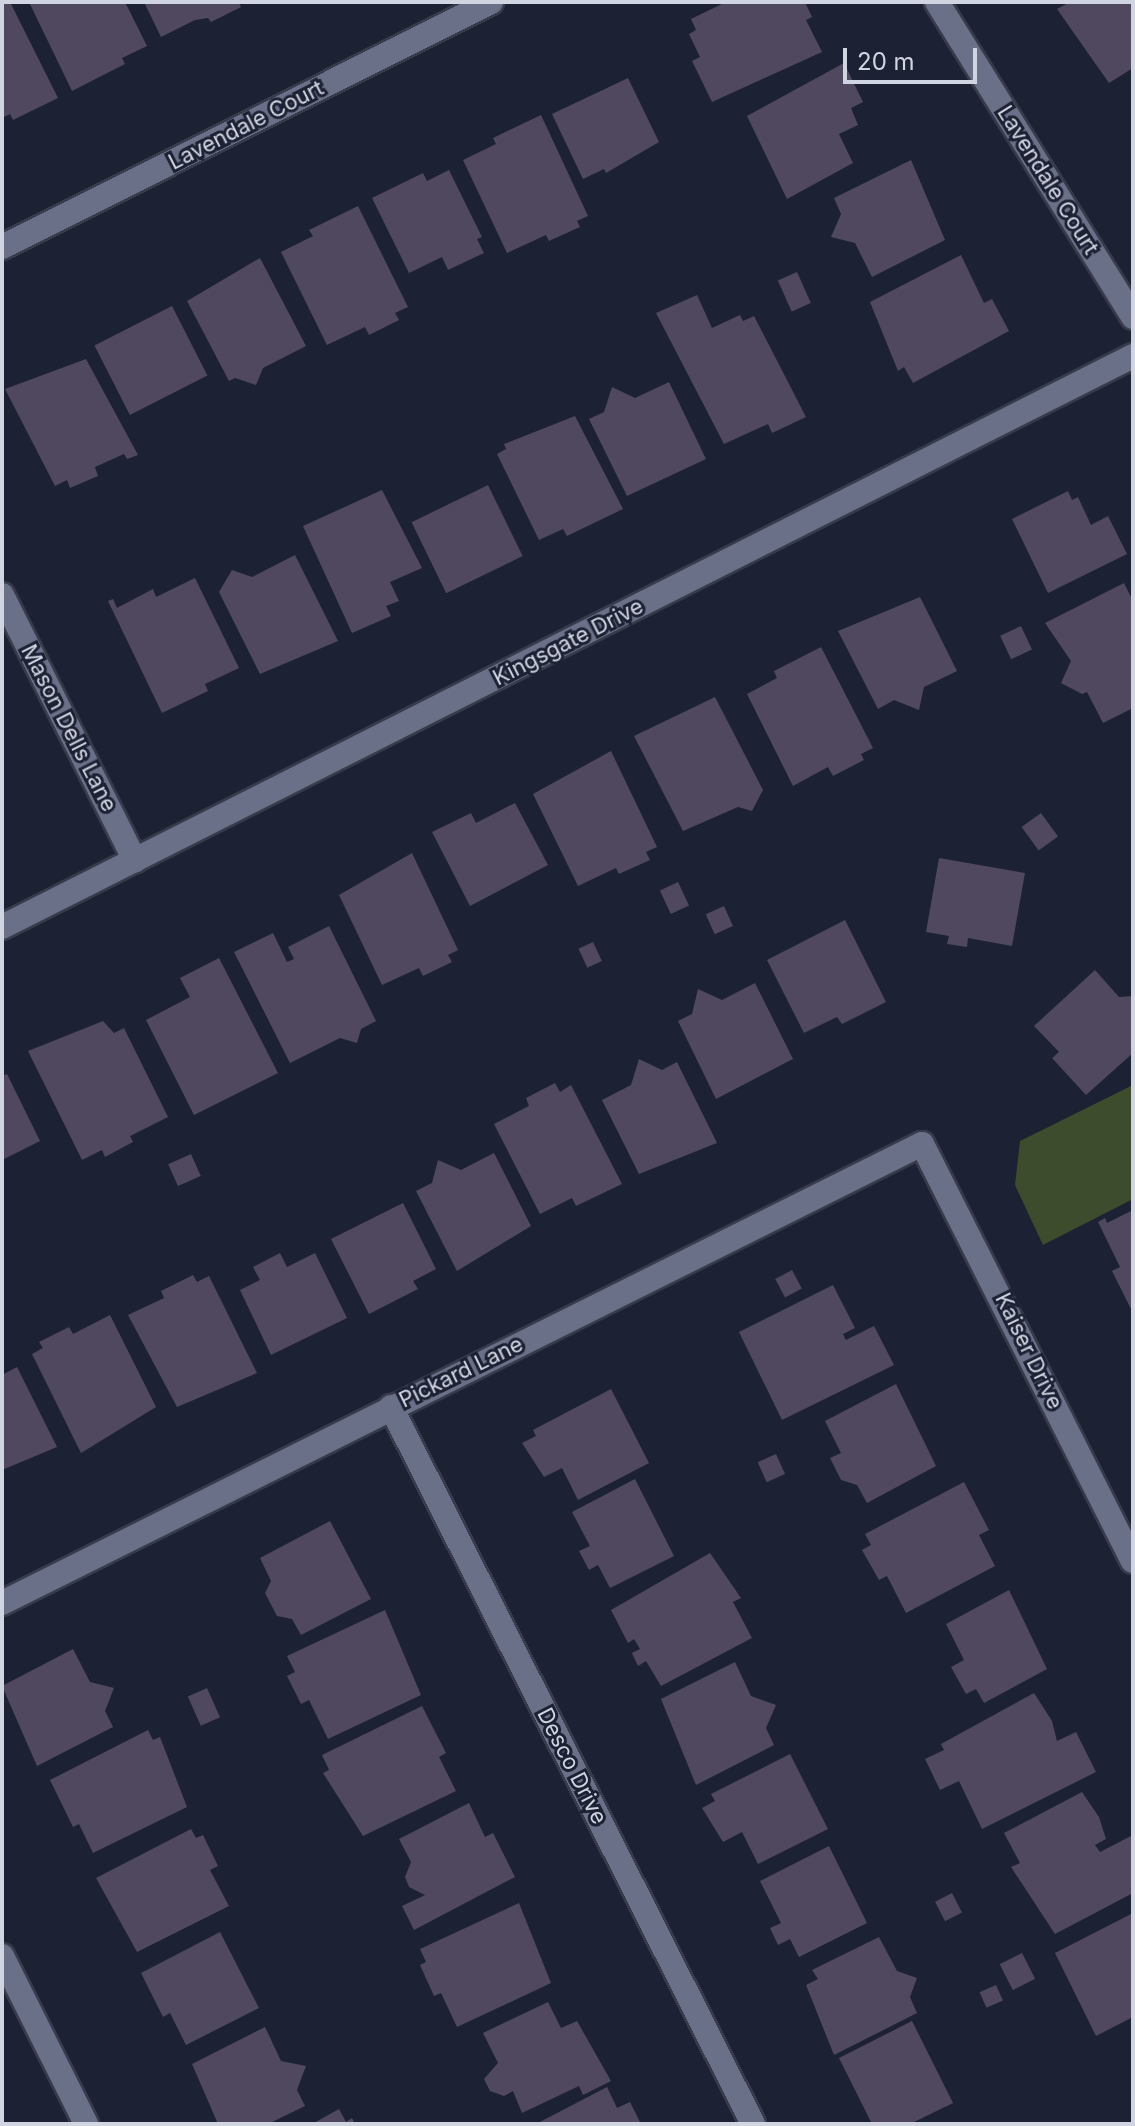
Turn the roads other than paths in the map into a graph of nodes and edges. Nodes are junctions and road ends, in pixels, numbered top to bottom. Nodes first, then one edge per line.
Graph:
1 (491, 2) edge
2 (937, 2) edge
3 (2, 247) edge
4 (1133, 317) edge
5 (1133, 356) edge
6 (2, 595) edge
7 (135, 861) junction
8 (2, 927) edge
9 (922, 1144) joint
10 (391, 1407) junction
11 (1133, 1561) edge
12 (2, 1603) edge
13 (2, 1956) edge
14 (86, 2124) edge
15 (753, 2124) edge

1 - 3 street, Lavendale Court
2 - 4 street, Lavendale Court
5 - 7 street, Kingsgate Drive
6 - 7 street, Mason Dells Lane
7 - 8 street, Kingsgate Drive
9 - 10 street, Pickard Lane
9 - 11 street, Kaiser Drive
10 - 12 street, Pickard Lane
10 - 15 street, Desco Drive
13 - 14 street

